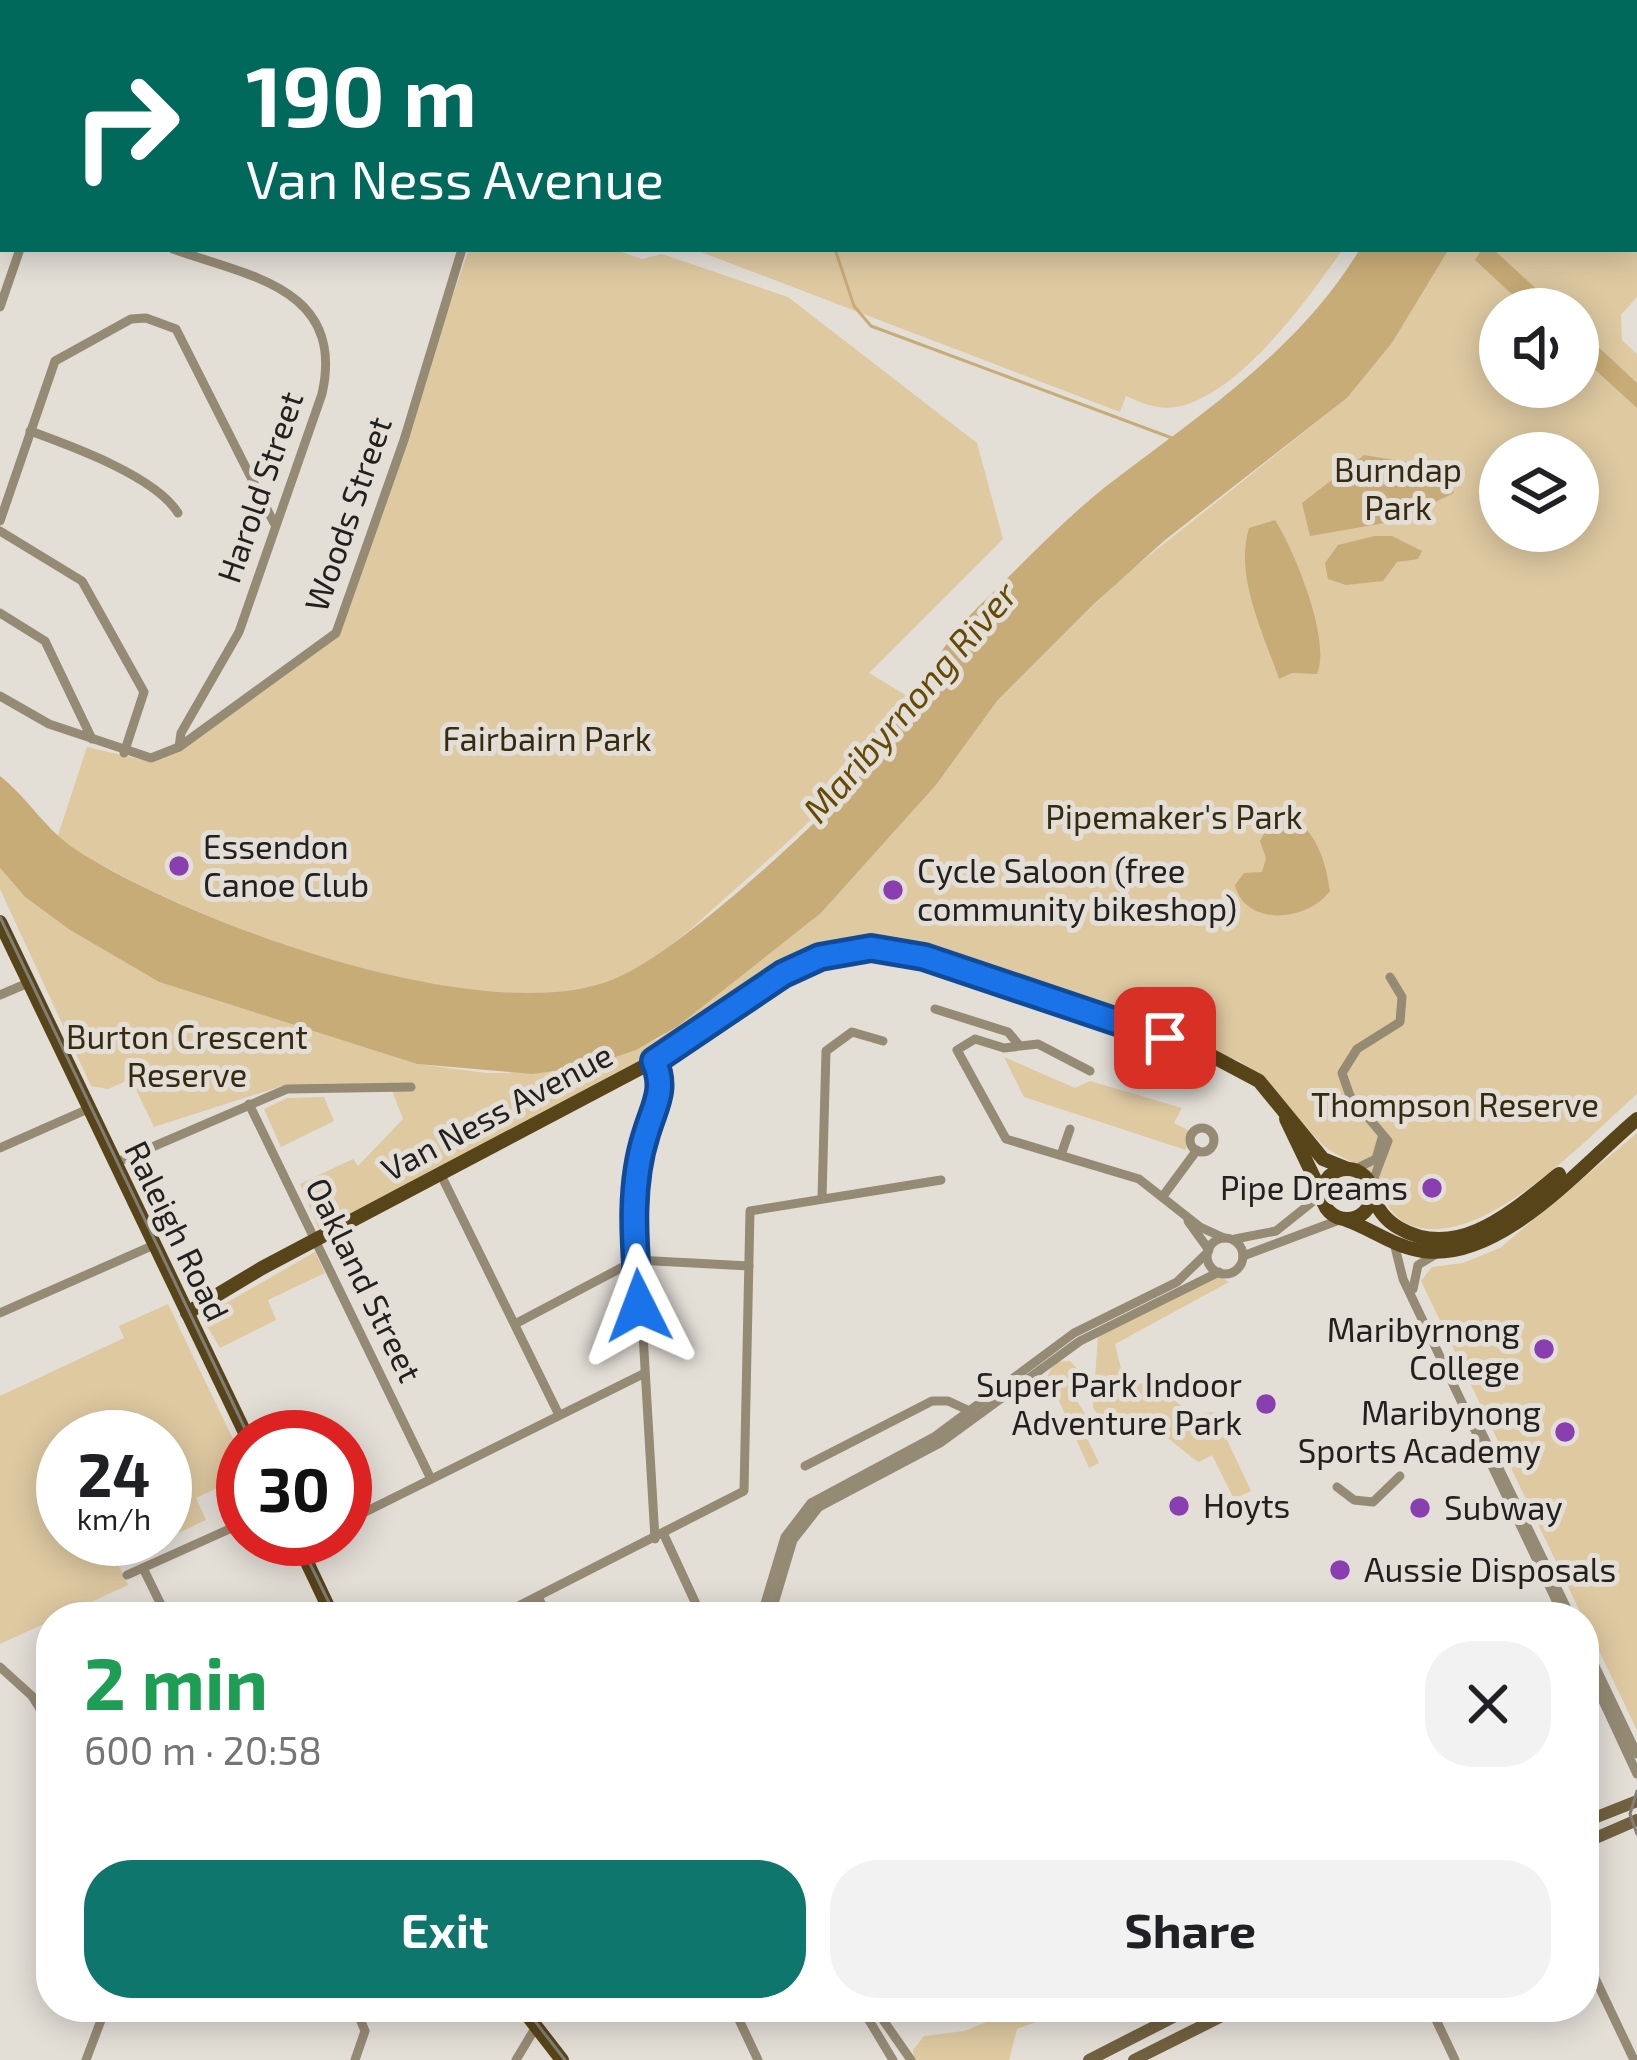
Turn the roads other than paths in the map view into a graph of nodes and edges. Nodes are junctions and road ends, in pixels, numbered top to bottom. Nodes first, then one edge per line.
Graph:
1 (19, 252) edge
2 (182, 252) edge
3 (461, 252) edge
4 (0, 308) edge
5 (30, 431) junction
6 (178, 513) dead end
7 (0, 521) edge
8 (274, 524) junction
9 (0, 531) edge
10 (0, 613) edge
11 (0, 696) edge
12 (92, 739) junction
13 (179, 747) junction
14 (124, 753) junction
15 (0, 922) edge
16 (1390, 977) dead end
17 (28, 983) junction
18 (0, 995) edge
19 (935, 1010) dead end
20 (883, 1041) dead end
21 (1022, 1044) junction
22 (657, 1059) junction
23 (1226, 1063) junction
24 (1090, 1071) dead end
25 (412, 1087) dead end
26 (249, 1104) junction
27 (1637, 1107) edge
28 (88, 1109) junction
29 (1637, 1119) edge
30 (1376, 1123) junction
31 (1070, 1129) dead end
32 (0, 1148) edge
33 (1196, 1150) dead end
34 (1061, 1154) junction
35 (115, 1163) junction
36 (1350, 1170) junction
37 (440, 1173) junction
38 (941, 1180) dead end
39 (1371, 1189) junction
40 (1322, 1194) junction
41 (1163, 1196) junction
42 (822, 1198) junction
43 (1344, 1220) junction
44 (1227, 1238) junction
45 (315, 1240) junction
46 (1394, 1243) junction
47 (154, 1245) junction
48 (1208, 1251) junction
49 (1442, 1252) junction
50 (1243, 1256) junction
51 (749, 1266) junction
52 (636, 1267) junction
53 (1220, 1272) junction
54 (1414, 1301) junction
55 (185, 1309) junction
56 (0, 1313) edge
57 (515, 1324) junction
58 (643, 1374) junction
59 (1465, 1408) junction
60 (234, 1410) edge
61 (973, 1413) junction
62 (559, 1415) junction
63 (805, 1466) dead end
64 (1400, 1476) dead end
65 (430, 1479) junction
66 (1337, 1487) dead end
67 (372, 1508) edge
68 (216, 1534) edge
69 (660, 1537) junction
70 (312, 1566) edge
71 (143, 1568) junction
72 (127, 1575) dead end
73 (538, 1597) junction
74 (160, 1602) edge
75 (327, 1602) edge
76 (528, 1602) edge
77 (540, 1602) edge
78 (694, 1602) edge
79 (771, 1602) edge
80 (1559, 1602) edge
81 (1561, 1602) edge
82 (0, 1667) edge
83 (1599, 1674) edge
84 (1599, 1692) edge
85 (36, 1702) edge
86 (1637, 1754) edge
87 (1637, 1774) edge
88 (1632, 1803) edge
89 (1599, 1816) edge
90 (1636, 1823) edge
91 (1599, 1837) edge
92 (1599, 1986) edge
93 (100, 2022) edge
94 (362, 2022) edge
95 (529, 2022) edge
96 (740, 2022) edge
97 (870, 2022) edge
98 (884, 2022) edge
99 (1164, 2022) edge
100 (1210, 2022) edge
101 (1437, 2022) edge
102 (534, 2030) junction
103 (86, 2060) edge
104 (355, 2060) edge
105 (516, 2060) edge
106 (562, 2060) edge
107 (758, 2060) edge
108 (893, 2060) edge
109 (911, 2060) edge
110 (1089, 2060) edge
111 (1134, 2060) edge
112 (1455, 2060) edge
113 (1634, 2060) edge

1 - 4 street
2 - 8 street, Harold Street
3 - 13 street, Woods Street
5 - 6 street
5 - 7 street
5 - 8 street
8 - 13 street, Harold Street
9 - 14 street
10 - 12 street
11 - 12 street, Woods Street
12 - 14 street, Woods Street
13 - 14 street, Woods Street
15 - 17 main road, Raleigh Road
16 - 30 street
17 - 18 street
17 - 28 main road, Raleigh Road
19 - 21 street
20 - 42 street
21 - 24 street
21 - 34 street
22 - 23 main road, Van Ness Avenue
22 - 37 main road, Van Ness Avenue
22 - 52 street
23 - 36 main road, Van Ness Avenue
23 - 40 main road, Van Ness Avenue
25 - 26 street
26 - 35 street
26 - 45 street, Oakland Street
27 - 39 main road
28 - 32 street
28 - 35 main road, Raleigh Road
29 - 49 main road
30 - 36 street
30 - 39 street
31 - 34 street
33 - 41 street
34 - 41 street
35 - 47 main road, Raleigh Road
36 - 39 main road
36 - 40 main road
37 - 45 main road, Van Ness Avenue
37 - 57 street
38 - 42 street
39 - 43 main road
40 - 43 main road
40 - 44 street
41 - 44 street
41 - 48 street
42 - 51 street
43 - 46 main road
43 - 50 street
44 - 48 street
44 - 50 street
45 - 55 main road, Van Ness Avenue
45 - 65 street, Oakland Street
46 - 49 main road
46 - 54 street
47 - 55 main road, Raleigh Road
47 - 56 street
48 - 53 street
48 - 61 street
49 - 54 street
50 - 53 street
51 - 52 street
51 - 69 street
52 - 57 street
52 - 58 street
53 - 61 street
54 - 59 street
55 - 60 main road, Raleigh Road
57 - 62 street
58 - 62 street
58 - 69 street
59 - 80 street
59 - 81 street
61 - 63 street
61 - 79 street
62 - 65 street
64 - 66 street
65 - 67 street
68 - 71 street
69 - 73 street
69 - 78 street
70 - 75 main road
71 - 72 street
71 - 74 street
73 - 76 street
73 - 77 street
82 - 85 street
83 - 86 street
84 - 87 street
88 - 89 street
88 - 90 street
90 - 91 street
92 - 113 street
93 - 103 street
94 - 104 street
95 - 102 main road
96 - 107 street
97 - 108 street
98 - 109 street
99 - 110 street
100 - 111 street
101 - 112 street
102 - 105 street
102 - 106 main road

